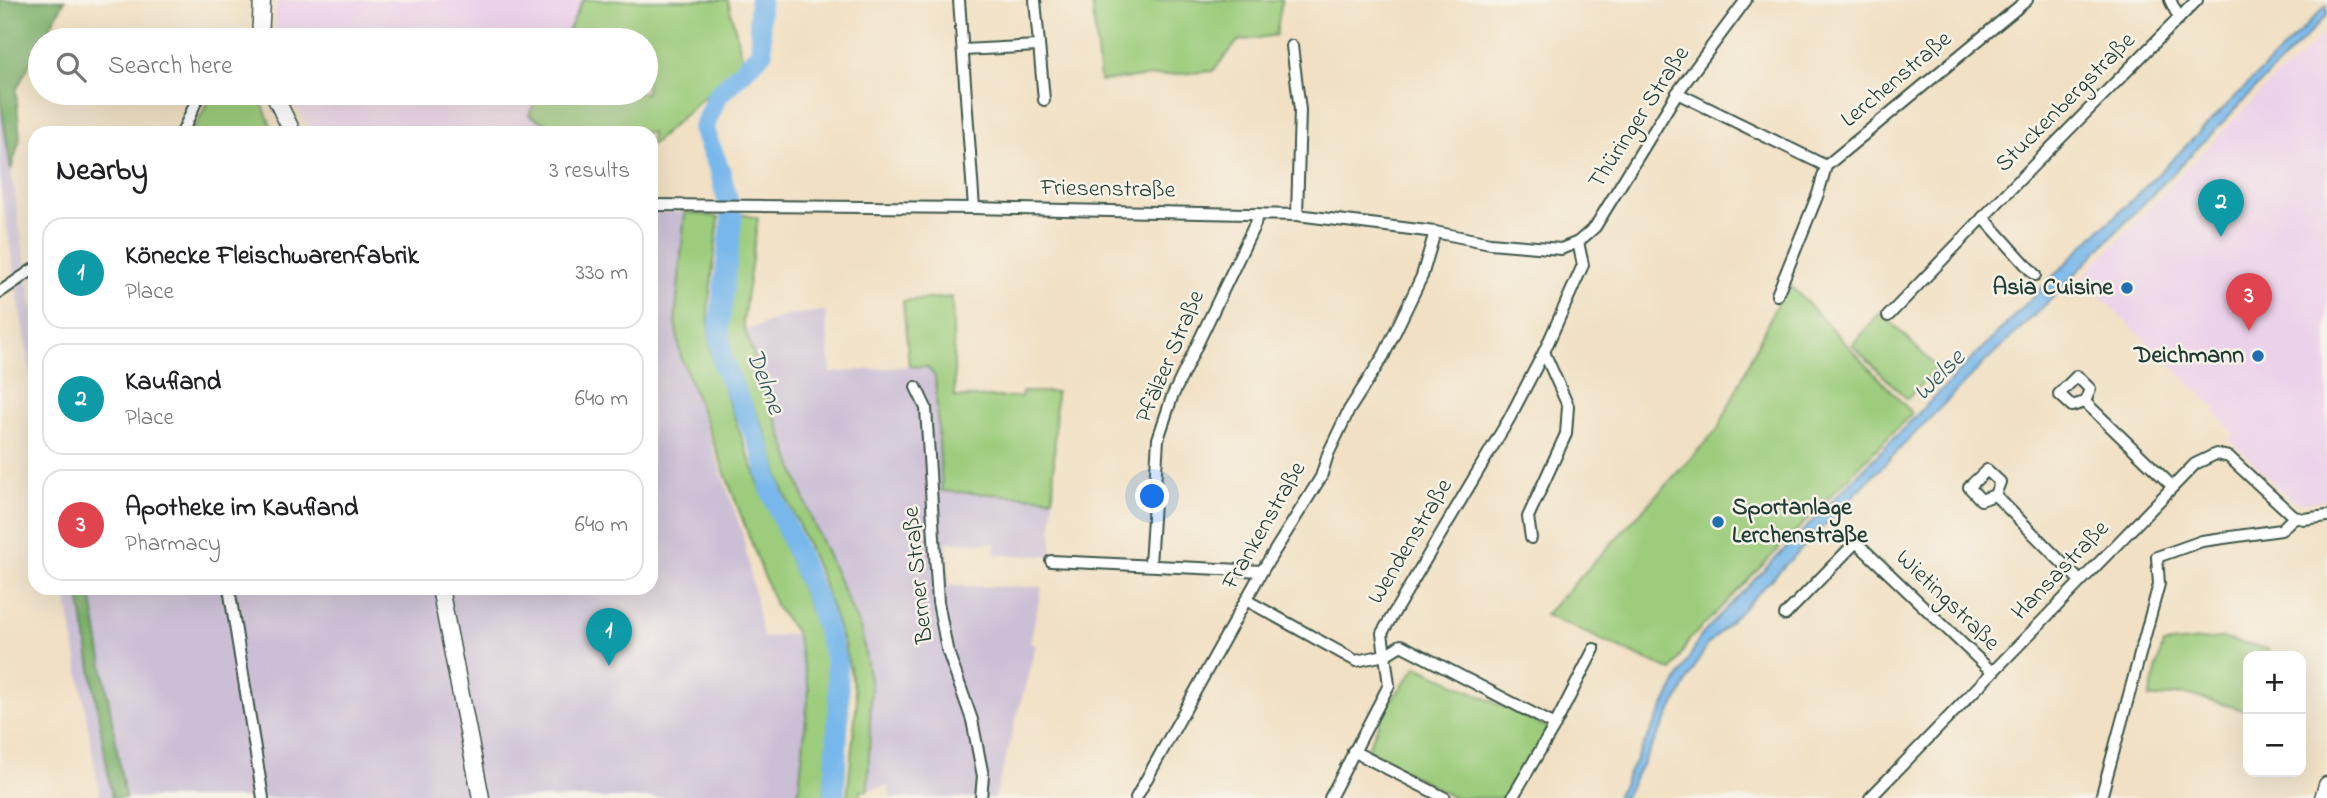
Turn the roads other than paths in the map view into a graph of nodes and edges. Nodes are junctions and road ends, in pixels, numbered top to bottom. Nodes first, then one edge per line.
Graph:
1 (262, 0) edge
2 (959, 0) edge
3 (1035, 0) edge
4 (2027, 0) edge
5 (2170, 0) edge
6 (2197, 0) edge
7 (1743, 1) edge
8 (2179, 18) junction
9 (261, 28) edge
10 (1038, 46) junction
11 (1292, 46) dead end
12 (963, 50) junction
13 (1677, 93) junction
14 (1044, 100) dead end
15 (195, 105) edge
16 (278, 105) edge
17 (185, 126) edge
18 (289, 126) edge
19 (1826, 166) junction
20 (658, 205) edge
21 (974, 208) junction
22 (1257, 214) junction
23 (1297, 215) junction
24 (1983, 217) junction
25 (1435, 233) junction
26 (1578, 242) junction
27 (1561, 249) joint
28 (28, 273) edge
29 (2035, 275) dead end
30 (0, 292) edge
31 (1777, 295) dead end
32 (1888, 317) dead end
33 (1545, 352) junction
34 (916, 387) dead end
35 (2085, 402) dead end
36 (2172, 486) junction
37 (1995, 495) dead end
38 (2327, 516) edge
39 (2294, 517) junction
40 (1531, 538) dead end
41 (1051, 561) dead end
42 (1150, 565) junction
43 (1262, 570) junction
44 (2080, 581) junction
45 (230, 595) edge
46 (441, 595) edge
47 (1246, 600) junction
48 (1785, 615) dead end
49 (1594, 649) dead end
50 (1385, 655) junction
51 (1992, 672) junction
52 (1555, 725) junction
53 (1353, 751) junction
54 (2327, 785) edge
55 (263, 798) edge
56 (481, 798) edge
57 (981, 798) edge
58 (1136, 798) edge
59 (1330, 798) edge
60 (1445, 798) edge
61 (1512, 798) edge
62 (1870, 798) edge
63 (2101, 798) edge
64 (2323, 798) edge

1 - 9 street
2 - 12 street
3 - 10 street
4 - 19 street, Lerchenstraße
5 - 8 street
6 - 8 street, Stuckenbergstraße
7 - 13 street, Thüringer Straße
8 - 24 street, Stuckenbergstraße
10 - 12 street
10 - 14 street
11 - 23 street
12 - 21 street
13 - 19 street
13 - 26 street, Thüringer Straße
15 - 17 street
16 - 18 street
19 - 31 street
20 - 21 street, Friesenstraße
21 - 22 street, Friesenstraße
22 - 23 street, Friesenstraße
22 - 42 street, Pfälzer Straße
23 - 25 street, Friesenstraße
24 - 29 street
24 - 32 street, Stuckenbergstraße
25 - 27 street, Friesenstraße
25 - 43 street, Frankenstraße
26 - 27 street, Thüringer Straße
26 - 33 street, Wendenstraße
28 - 30 street
33 - 40 street
33 - 50 street, Wendenstraße
34 - 57 street, Berner Straße
35 - 36 street
36 - 39 street, Hansastraße
36 - 44 street, Hansastraße
37 - 44 street
38 - 39 street
39 - 63 street
41 - 42 street
42 - 43 street
43 - 47 street, Frankenstraße
44 - 51 street, Hansastraße
45 - 55 street
46 - 56 street
47 - 50 street
47 - 58 street, Frankenstraße
48 - 51 street, Wietingstraße
49 - 52 street
50 - 52 street
50 - 53 street, Wendenstraße
51 - 62 street, Hansastraße
52 - 61 street
53 - 59 street, Wendenstraße
53 - 60 street
54 - 64 street

